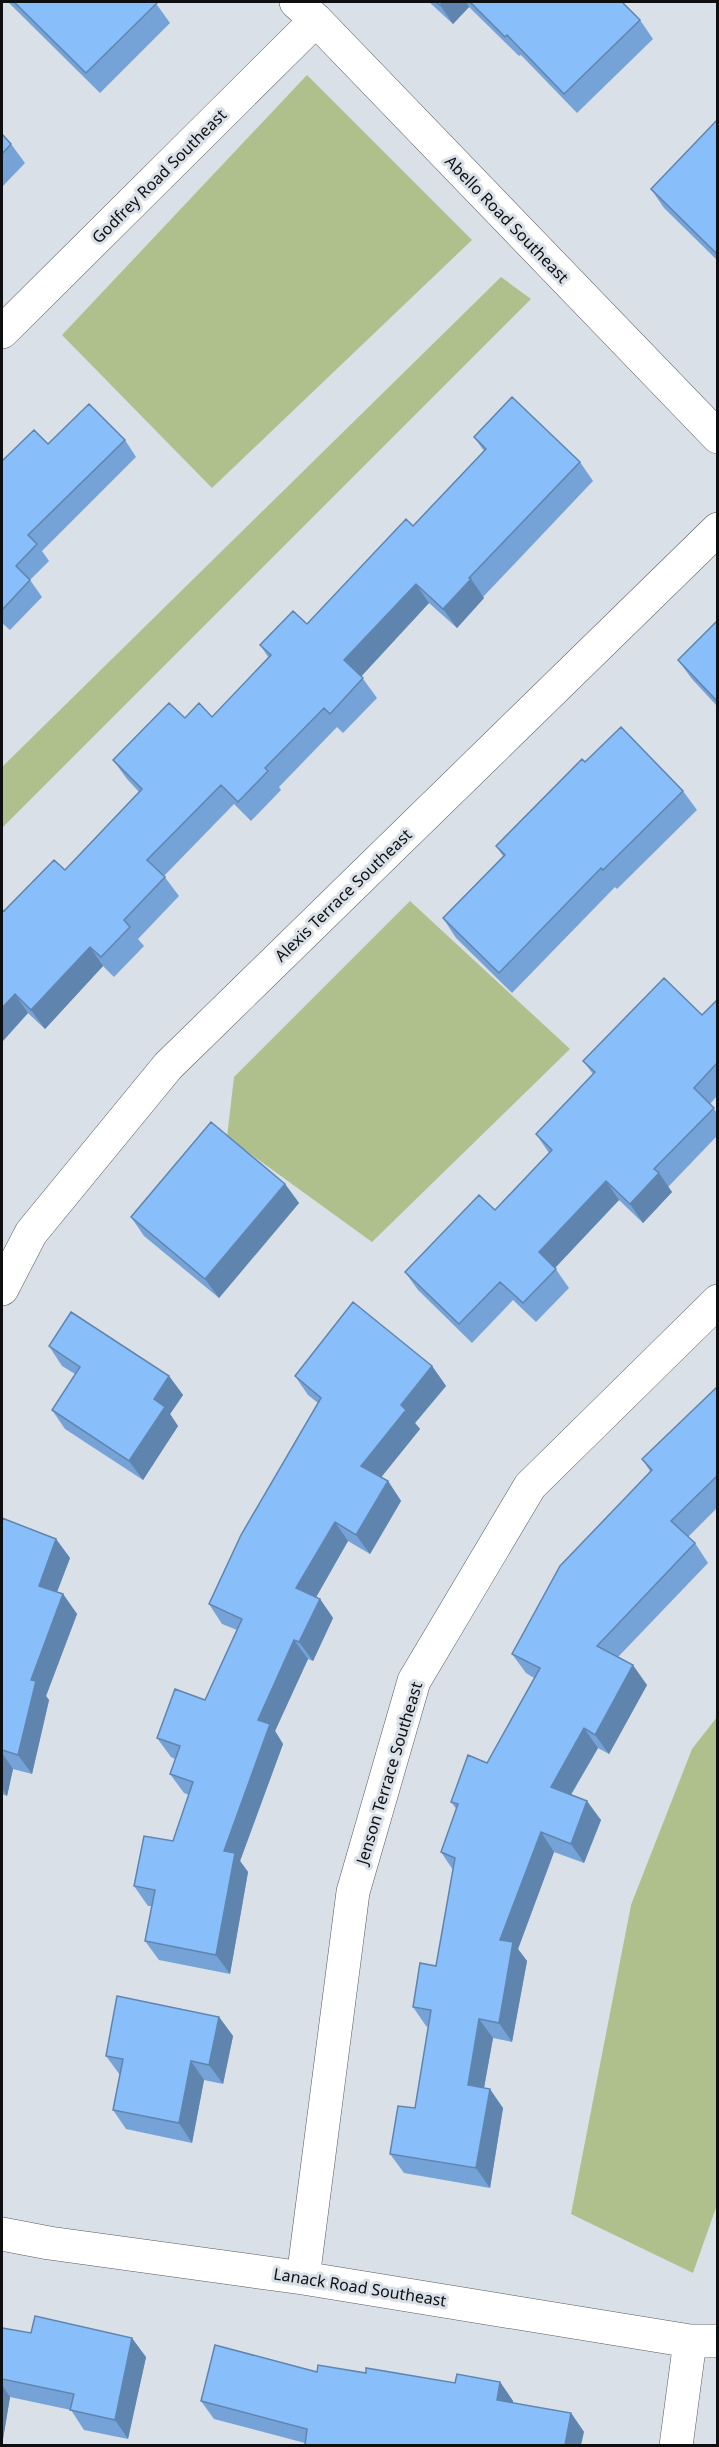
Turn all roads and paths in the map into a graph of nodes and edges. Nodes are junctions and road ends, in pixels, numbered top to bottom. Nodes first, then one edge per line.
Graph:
1 (306, 10) edge
2 (2, 332) edge
3 (717, 437) edge
4 (717, 529) edge
5 (2, 1289) edge
6 (717, 1301) edge
7 (2, 2234) edge
8 (303, 2278) junction
9 (704, 2341) edge
10 (676, 2445) edge

1 - 2 street, Godfrey Road Southeast
1 - 3 street, Abello Road Southeast
4 - 5 street, Alexis Terrace Southeast
6 - 8 street, Jenson Terrace Southeast
7 - 8 street, Lanack Road Southeast
8 - 9 street, Lanack Road Southeast
9 - 10 street

